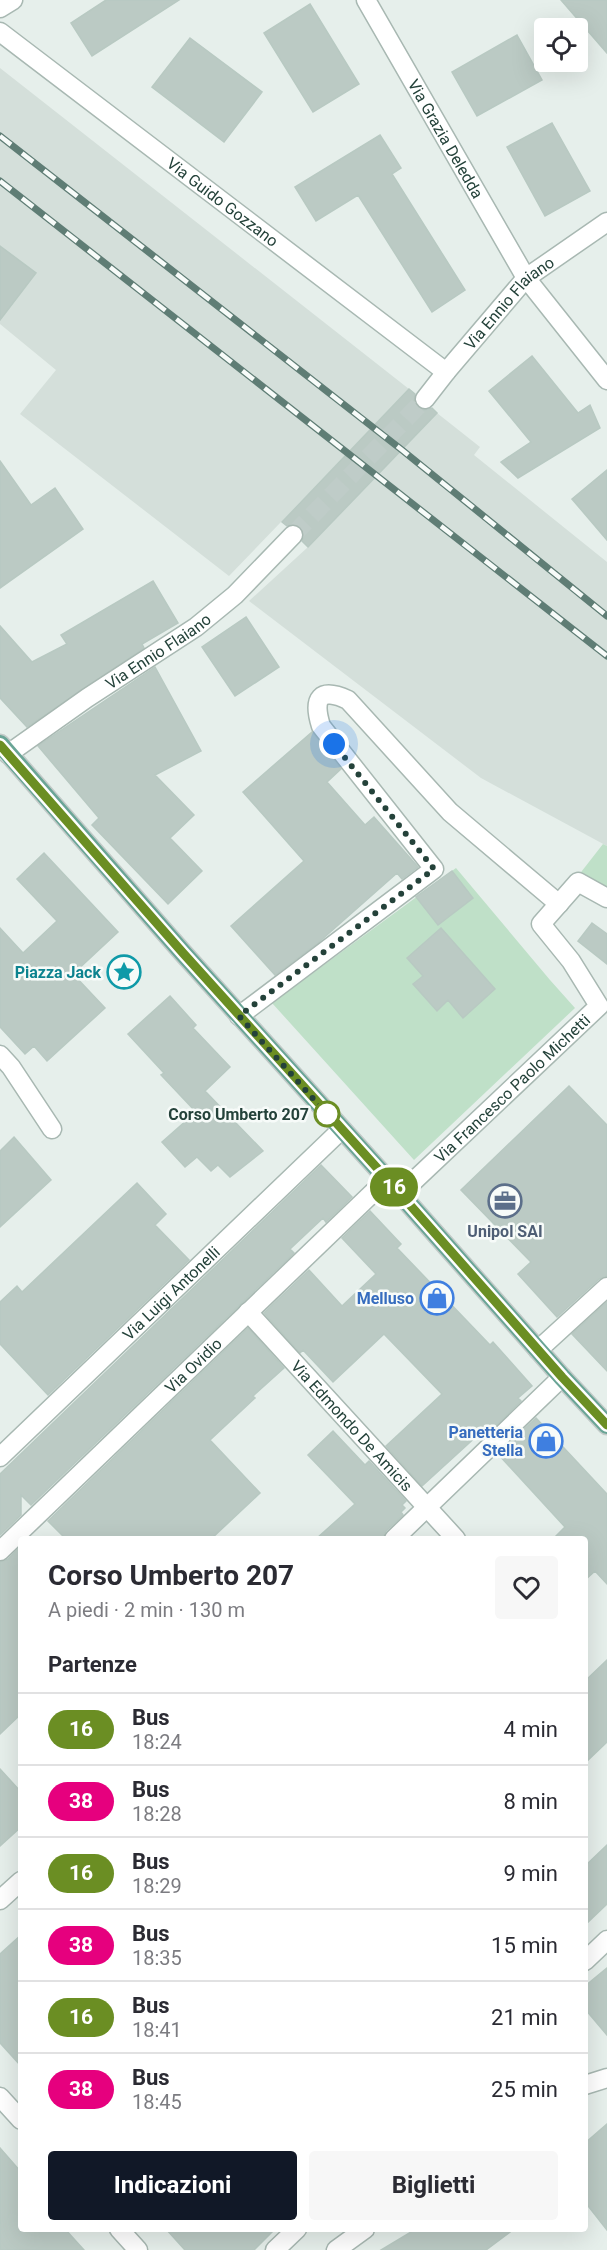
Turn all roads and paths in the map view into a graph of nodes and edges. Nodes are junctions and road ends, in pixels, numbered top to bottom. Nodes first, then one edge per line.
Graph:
1 (13, 0) edge
2 (366, 0) edge
3 (0, 8) edge
4 (0, 32) edge
5 (607, 222) edge
6 (526, 278) junction
7 (446, 372) junction
8 (607, 380) edge
9 (425, 399) tunnel mouth
10 (293, 535) tunnel mouth
11 (4, 749) edge
12 (607, 898) edge
13 (559, 904) junction
14 (239, 1016) junction
15 (0, 1055) edge
16 (51, 1129) dead end
17 (341, 1130) junction
18 (387, 1179) junction
19 (400, 1194) junction
20 (607, 1287) edge
21 (248, 1312) junction
22 (538, 1350) junction
23 (562, 1377) junction
24 (607, 1425) edge
25 (0, 1457) edge
26 (427, 1508) junction
27 (397, 1536) edge
28 (453, 1536) edge
29 (0, 1551) edge
30 (18, 1884) edge
31 (0, 1900) edge
32 (607, 1940) edge
33 (588, 1958) edge
34 (607, 2078) edge
35 (588, 2084) edge
36 (0, 2097) edge
37 (18, 2117) edge
38 (122, 2232) edge
39 (294, 2232) edge
40 (361, 2232) edge
41 (138, 2250) edge
42 (275, 2250) edge
43 (336, 2250) edge

1 - 3 street
2 - 6 street, Via Grazia Deledda
4 - 7 street, Via Guido Gozzano
5 - 6 street, Via Ennio Flaiano
6 - 7 street, Via Ennio Flaiano
6 - 8 street, Via Grazia Deledda
7 - 9 street, Via Ennio Flaiano
10 - 11 street, Via Ennio Flaiano
11 - 14 main road
12 - 13 street
13 - 14 street
13 - 19 street, Via Francesco Paolo Michetti
14 - 17 main road
15 - 16 street
17 - 18 main road
17 - 25 street, Via Luigi Antonelli
18 - 19 main road
18 - 21 street, Via Ovidio
19 - 22 main road
20 - 22 street
21 - 26 street, Via Edmondo De Amicis
21 - 29 street, Via Ovidio
22 - 23 main road
23 - 24 main road
23 - 26 street
26 - 27 street
26 - 28 street, Via Edmondo De Amicis
30 - 31 street
32 - 33 street
34 - 35 street
36 - 37 street
38 - 41 street
39 - 42 street
40 - 43 street

